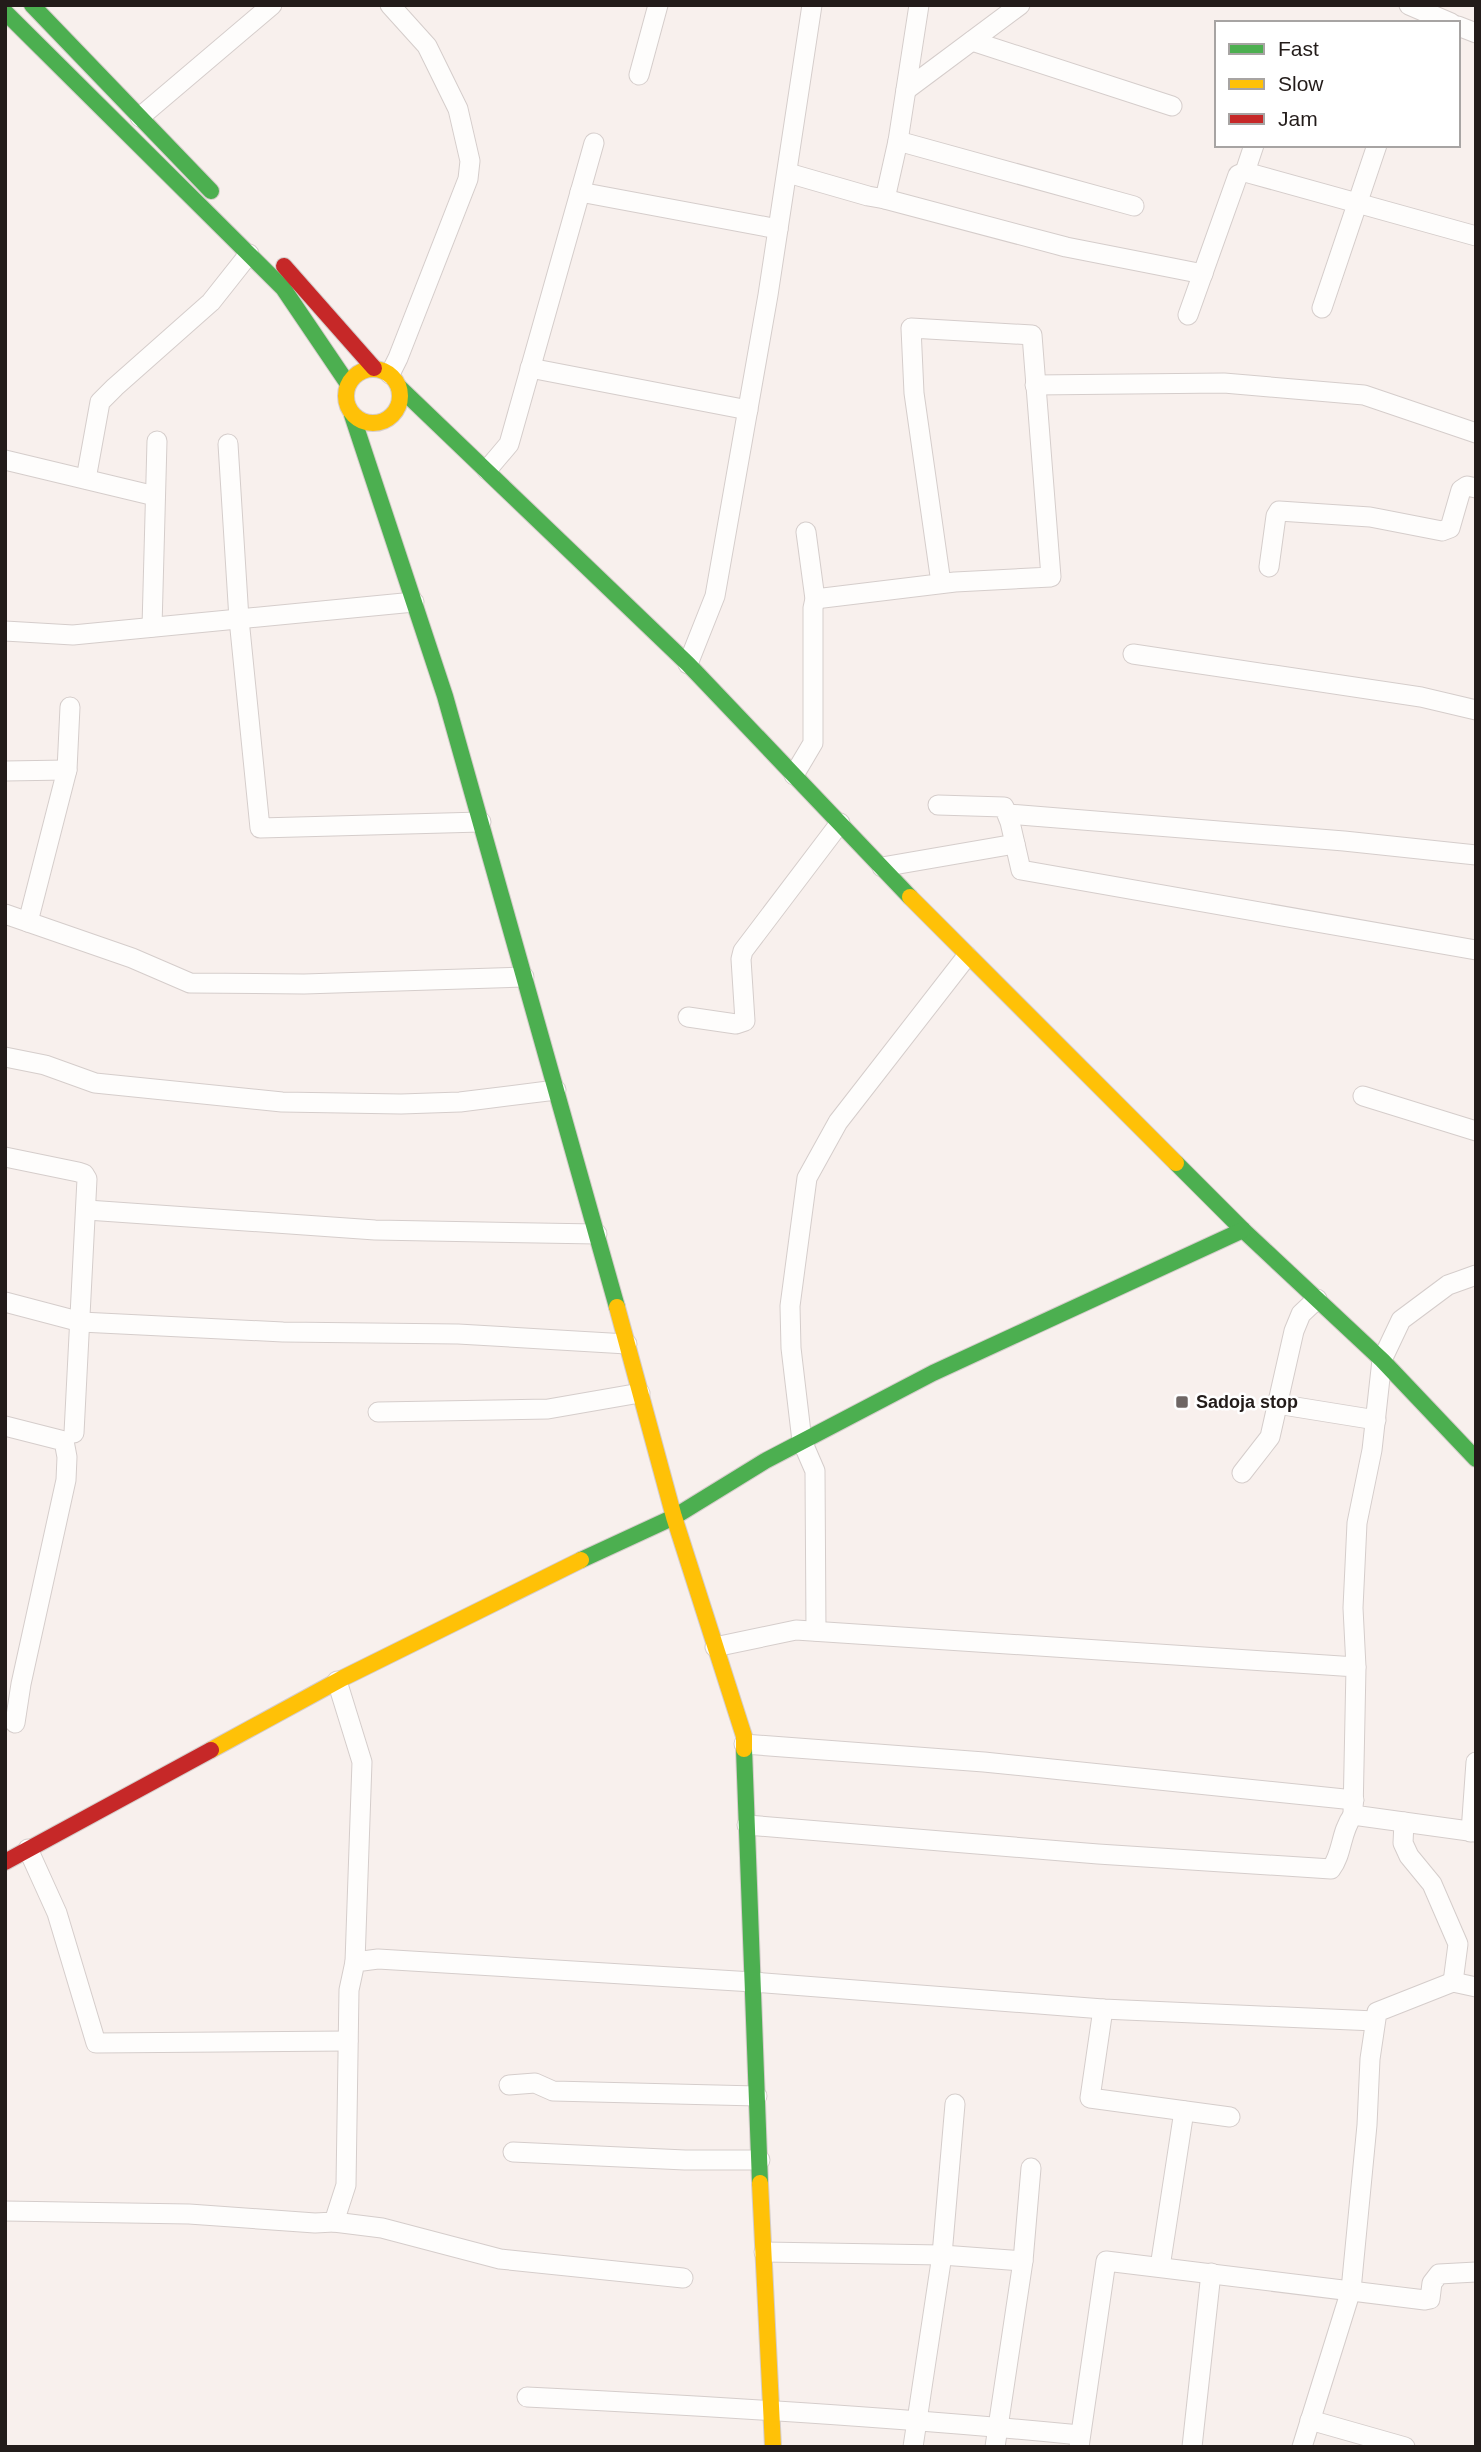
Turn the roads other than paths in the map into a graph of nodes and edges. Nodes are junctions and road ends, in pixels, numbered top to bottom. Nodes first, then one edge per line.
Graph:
1 (32, 5) edge
2 (272, 5) edge
3 (390, 5) edge
4 (658, 5) edge
5 (813, 5) edge
6 (919, 5) edge
7 (1020, 5) edge
8 (1414, 10) edge
9 (5, 12) edge
10 (1445, 21) edge
11 (972, 41) junction
12 (639, 75) dead end
13 (906, 90) junction
14 (1172, 106) dead end
15 (140, 117) junction
16 (898, 141) junction
17 (594, 143) dead end
18 (1253, 147) edge
19 (1376, 147) edge
20 (1245, 172) junction
21 (788, 173) junction
22 (580, 192) junction
23 (885, 199) junction
24 (1357, 203) junction
25 (226, 206) dead end
26 (1134, 206) dead end
27 (778, 229) junction
28 (1476, 236) edge
29 (249, 254) junction
30 (274, 256) dead end
31 (1203, 274) junction
32 (289, 283) junction
33 (1322, 308) dead end
34 (1188, 315) dead end
35 (530, 368) junction
36 (388, 377) junction
37 (348, 384) junction
38 (1035, 385) junction
39 (748, 410) junction
40 (352, 415) junction
41 (1476, 433) edge
42 (156, 441) dead end
43 (228, 444) dead end
44 (5, 460) edge
45 (487, 470) junction
46 (86, 480) junction
47 (1476, 488) edge
48 (155, 496) junction
49 (806, 532) dead end
50 (1269, 567) dead end
51 (941, 583) junction
52 (815, 599) junction
53 (414, 602) junction
54 (239, 619) junction
55 (152, 627) junction
56 (5, 631) edge
57 (1133, 654) dead end
58 (688, 664) junction
59 (70, 708) dead end
60 (1476, 710) edge
61 (67, 770) junction
62 (5, 771) edge
63 (794, 775) junction
64 (938, 805) dead end
65 (1008, 814) junction
66 (481, 822) junction
67 (840, 823) junction
68 (1015, 844) junction
69 (1476, 855) edge
70 (882, 867) junction
71 (5, 914) edge
72 (28, 922) junction
73 (1476, 950) edge
74 (967, 956) junction
75 (524, 977) junction
76 (688, 1017) dead end
77 (5, 1057) edge
78 (556, 1090) junction
79 (1363, 1096) dead end
80 (1476, 1131) edge
81 (5, 1157) edge
82 (87, 1210) junction
83 (1243, 1230) junction
84 (597, 1234) junction
85 (1476, 1275) edge
86 (1317, 1299) junction
87 (5, 1302) edge
88 (81, 1322) junction
89 (627, 1344) junction
90 (1382, 1360) junction
91 (640, 1393) junction
92 (1277, 1404) junction
93 (378, 1412) dead end
94 (1376, 1420) junction
95 (5, 1426) edge
96 (74, 1433) dead end
97 (802, 1441) junction
98 (1476, 1459) edge
99 (1242, 1473) dead end
100 (674, 1517) junction
101 (816, 1631) junction
102 (715, 1647) junction
103 (1356, 1667) junction
104 (337, 1681) junction
105 (15, 1723) dead end
106 (744, 1744) junction
107 (1476, 1762) edge
108 (1354, 1808) junction
109 (1404, 1822) junction
110 (747, 1825) junction
111 (1473, 1832) edge
112 (28, 1849) junction
113 (5, 1862) edge
114 (355, 1962) junction
115 (753, 1982) junction
116 (1453, 1982) junction
117 (1476, 1987) edge
118 (1103, 2008) junction
119 (1376, 2021) junction
120 (348, 2042) junction
121 (509, 2085) dead end
122 (757, 2096) junction
123 (955, 2104) dead end
124 (1184, 2111) junction
125 (1230, 2117) dead end
126 (513, 2152) dead end
127 (760, 2161) junction
128 (1031, 2168) dead end
129 (5, 2211) edge
130 (334, 2222) junction
131 (764, 2252) junction
132 (942, 2255) junction
133 (1023, 2261) junction
134 (1160, 2267) junction
135 (1476, 2272) edge
136 (1211, 2273) junction
137 (683, 2278) dead end
138 (1351, 2290) junction
139 (527, 2397) dead end
140 (771, 2409) junction
141 (917, 2419) junction
142 (1310, 2420) junction
143 (997, 2437) edge
144 (1079, 2441) edge
145 (773, 2447) edge
146 (913, 2447) edge
147 (1192, 2447) edge
148 (1302, 2447) edge
149 (1405, 2447) edge

1 - 15 street
2 - 15 street
3 - 36 street
4 - 12 street
5 - 21 street
6 - 13 street
7 - 11 street
8 - 10 street
9 - 29 street
11 - 13 street
11 - 14 street
13 - 16 street
15 - 25 street
16 - 23 street
16 - 26 street
17 - 22 street
18 - 20 street
19 - 24 street
20 - 24 street
20 - 31 street
21 - 23 street
21 - 27 street
22 - 27 street
22 - 35 street
23 - 31 street
24 - 28 street
24 - 33 street
27 - 39 street
29 - 32 street
29 - 46 street
30 - 32 street
31 - 34 street
32 - 36 street
32 - 37 street
35 - 39 street
35 - 45 street
36 - 37 street
36 - 40 street
36 - 45 street
37 - 40 street
38 - 41 street
38 - 51 street
38 - 51 street
39 - 58 street
40 - 53 street
42 - 48 street
43 - 54 street
44 - 46 street
45 - 58 street
46 - 48 street
47 - 50 street
48 - 55 street
49 - 52 street
51 - 52 street
52 - 63 street
53 - 54 street
53 - 66 street
54 - 55 street
54 - 66 street
55 - 56 street
57 - 60 street
58 - 63 street
59 - 61 street
61 - 62 street
61 - 72 street
63 - 67 street
64 - 65 street
65 - 68 street
65 - 69 street
66 - 75 street
67 - 70 street
67 - 76 street
68 - 70 street
68 - 73 street
70 - 74 street
71 - 72 street
72 - 75 street
74 - 83 street
74 - 97 street
75 - 78 street
77 - 78 street
78 - 84 street
79 - 80 street
81 - 82 street
82 - 84 street
82 - 88 street
83 - 86 street
83 - 97 street
84 - 89 street
85 - 90 street
86 - 90 street
86 - 92 street
87 - 88 street
88 - 89 street
88 - 96 street
89 - 91 street
90 - 94 street
90 - 98 street
91 - 93 street
91 - 100 street
92 - 94 street
92 - 99 street
94 - 103 street
95 - 105 street
97 - 100 street
97 - 101 street
100 - 102 street
100 - 104 street
101 - 102 street
101 - 103 street
102 - 106 street
103 - 108 street
104 - 112 street
104 - 114 street
106 - 108 street
106 - 110 street
107 - 111 street
108 - 109 street
108 - 110 street
109 - 111 street
109 - 116 street
110 - 115 street
112 - 113 street
112 - 120 street
114 - 115 street
114 - 120 street
115 - 118 street
115 - 122 street
116 - 117 street
116 - 119 street
118 - 119 street
118 - 124 street
119 - 138 street
120 - 130 street
121 - 122 street
122 - 127 street
123 - 132 street
124 - 125 street
124 - 134 street
126 - 127 street
127 - 131 street
128 - 133 street
129 - 130 street
130 - 137 street
131 - 132 street
131 - 140 street
132 - 133 street
132 - 141 street
133 - 143 street
134 - 136 street
134 - 144 street
135 - 138 street
136 - 138 street
136 - 147 street
138 - 142 street
139 - 140 street
140 - 141 street
140 - 145 street
141 - 143 street
141 - 146 street
142 - 148 street
142 - 149 street
143 - 144 street

